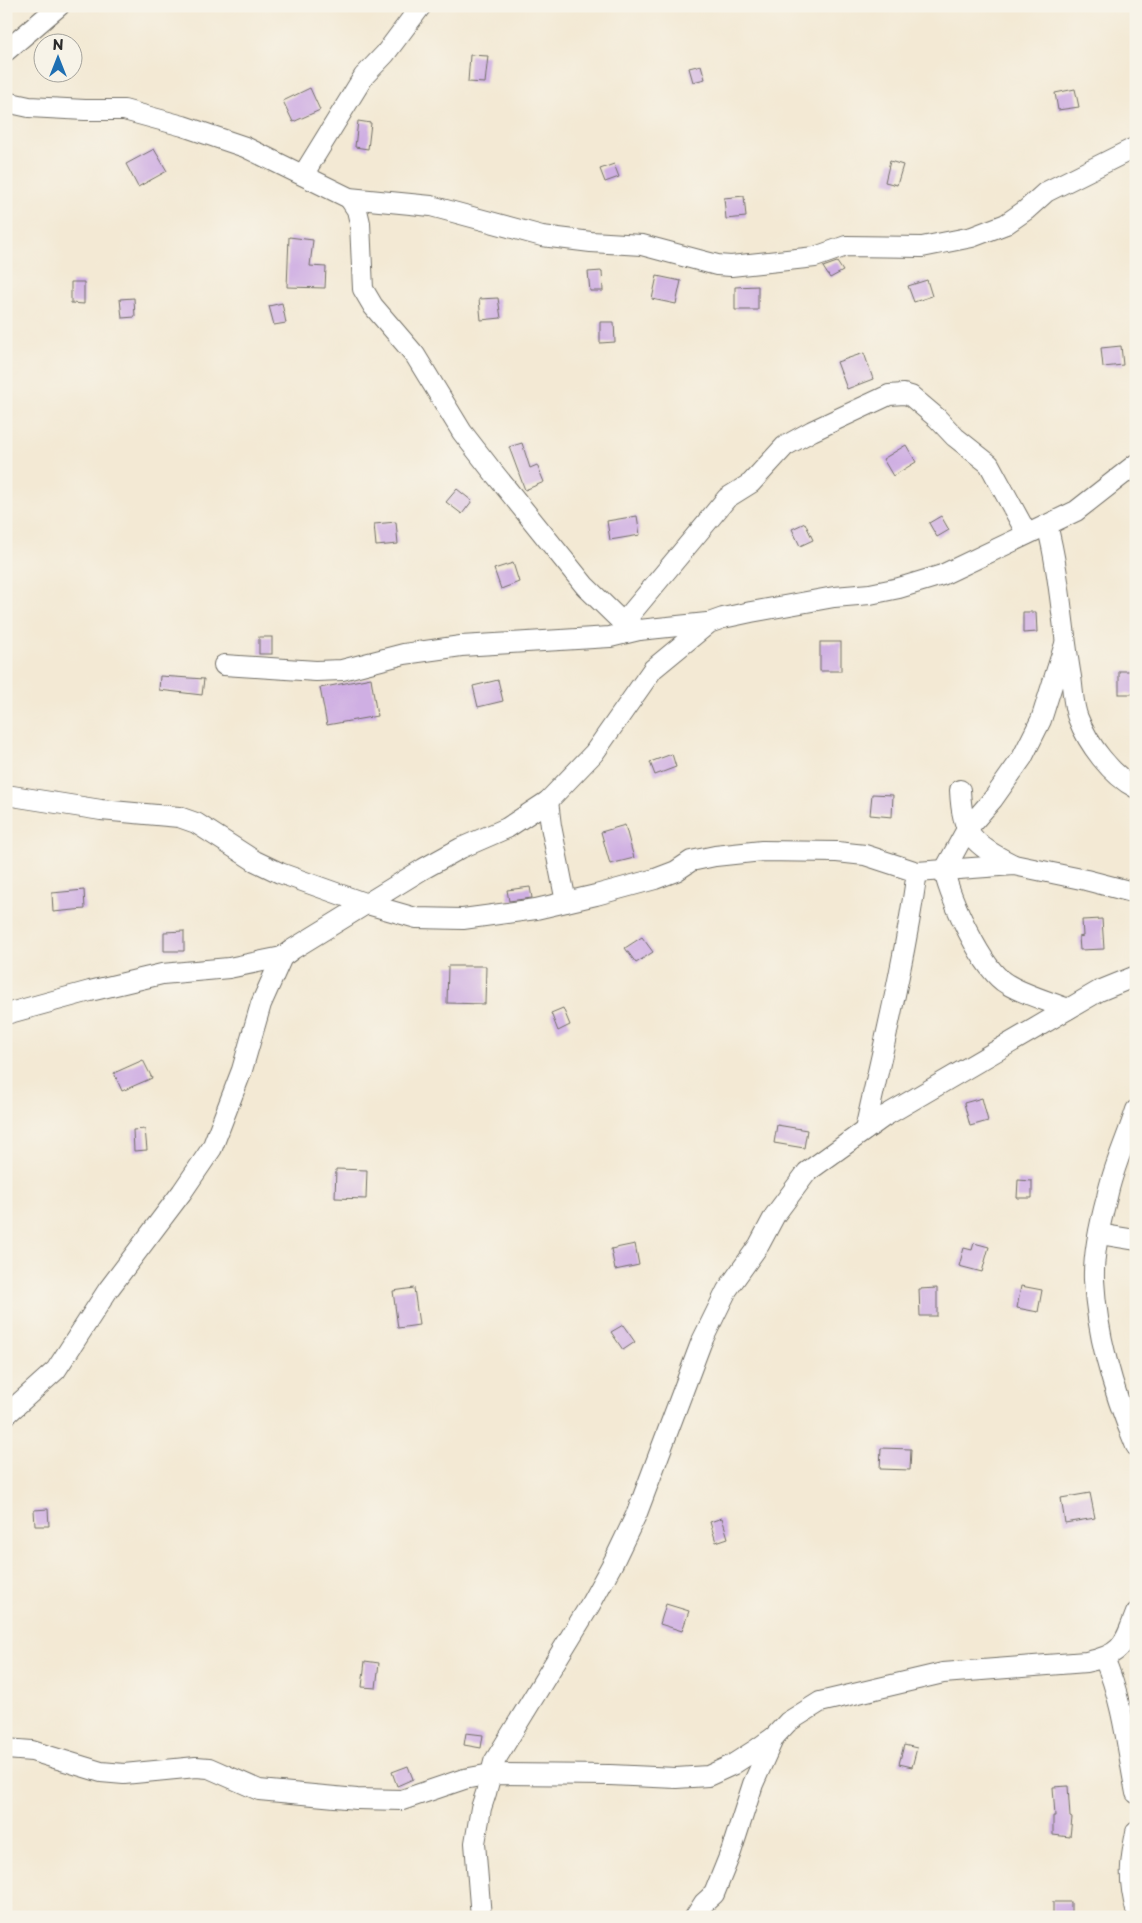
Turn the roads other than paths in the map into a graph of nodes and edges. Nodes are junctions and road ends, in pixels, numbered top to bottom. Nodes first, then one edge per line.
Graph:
1 (59, 6) edge
2 (421, 6) edge
3 (6, 51) edge
4 (6, 102) edge
5 (1136, 147) edge
6 (304, 175) junction
7 (349, 198) junction
8 (1136, 464) edge
9 (1047, 525) junction
10 (1027, 534) junction
11 (709, 623) junction
12 (631, 626) junction
13 (1065, 644) junction
14 (224, 665) dead end
15 (1136, 788) edge
16 (960, 790) dead end
17 (6, 795) edge
18 (548, 801) junction
19 (967, 829) junction
20 (1014, 865) junction
21 (944, 871) junction
22 (917, 872) junction
23 (1136, 894) edge
24 (566, 902) junction
25 (367, 904) junction
26 (282, 957) junction
27 (1136, 976) edge
28 (1068, 1009) junction
29 (6, 1014) edge
30 (1136, 1110) edge
31 (865, 1130) junction
32 (1099, 1234) junction
33 (1136, 1240) edge
34 (6, 1415) edge
35 (1136, 1446) edge
36 (1136, 1612) edge
37 (1131, 1633) edge
38 (1104, 1658) junction
39 (774, 1737) junction
40 (6, 1749) edge
41 (491, 1774) junction
42 (1136, 1793) edge
43 (1136, 1832) edge
44 (1136, 1910) edge
45 (481, 1917) edge
46 (695, 1917) edge

1 - 3 street
2 - 6 street
4 - 6 street
5 - 7 street
6 - 7 street
7 - 12 street
8 - 9 street
9 - 10 street
9 - 13 street
10 - 11 street
10 - 12 street
11 - 12 street
11 - 18 street
12 - 14 street
13 - 15 street
13 - 19 street
16 - 19 street
17 - 25 street
18 - 24 street
18 - 25 street
19 - 20 street
19 - 21 street
20 - 21 street
20 - 23 street
21 - 22 street
21 - 28 street
22 - 24 street
22 - 31 street
24 - 25 street
25 - 26 street
26 - 29 street
26 - 34 street
27 - 28 street
28 - 31 street
30 - 32 street
31 - 41 street
32 - 33 street
32 - 35 street
36 - 37 street
37 - 38 street
38 - 39 street
38 - 42 street
39 - 41 street
39 - 46 street
40 - 41 street
41 - 45 street
43 - 44 street

